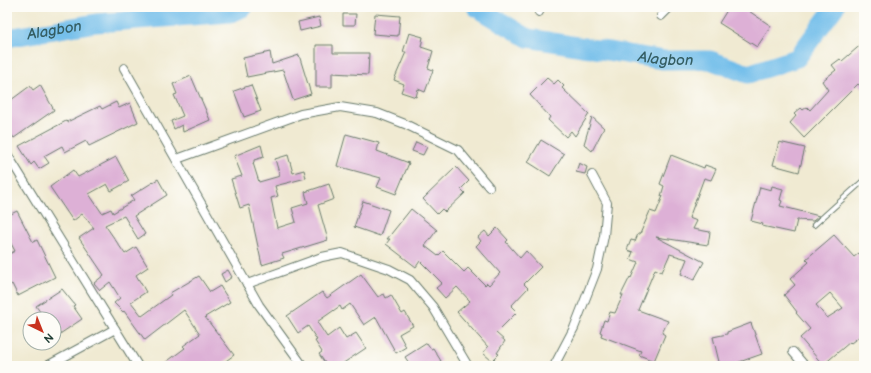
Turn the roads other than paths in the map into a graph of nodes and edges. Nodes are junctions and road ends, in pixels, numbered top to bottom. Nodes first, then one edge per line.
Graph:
1 (670, 7) edge
2 (661, 16) dead end
3 (124, 68) dead end
4 (7, 154) edge
5 (177, 159) junction
6 (592, 175) dead end
7 (864, 180) edge
8 (489, 187) dead end
9 (814, 225) dead end
10 (247, 284) junction
11 (115, 329) junction
12 (793, 352) dead end
13 (48, 366) edge
14 (138, 366) edge
15 (304, 366) edge
16 (468, 366) edge
17 (554, 366) edge
18 (805, 366) edge

1 - 2 street
3 - 5 street
4 - 11 street
5 - 8 street
5 - 10 street
6 - 17 street
7 - 9 lane
10 - 15 street
10 - 16 street
11 - 13 street
11 - 14 street
12 - 18 street

